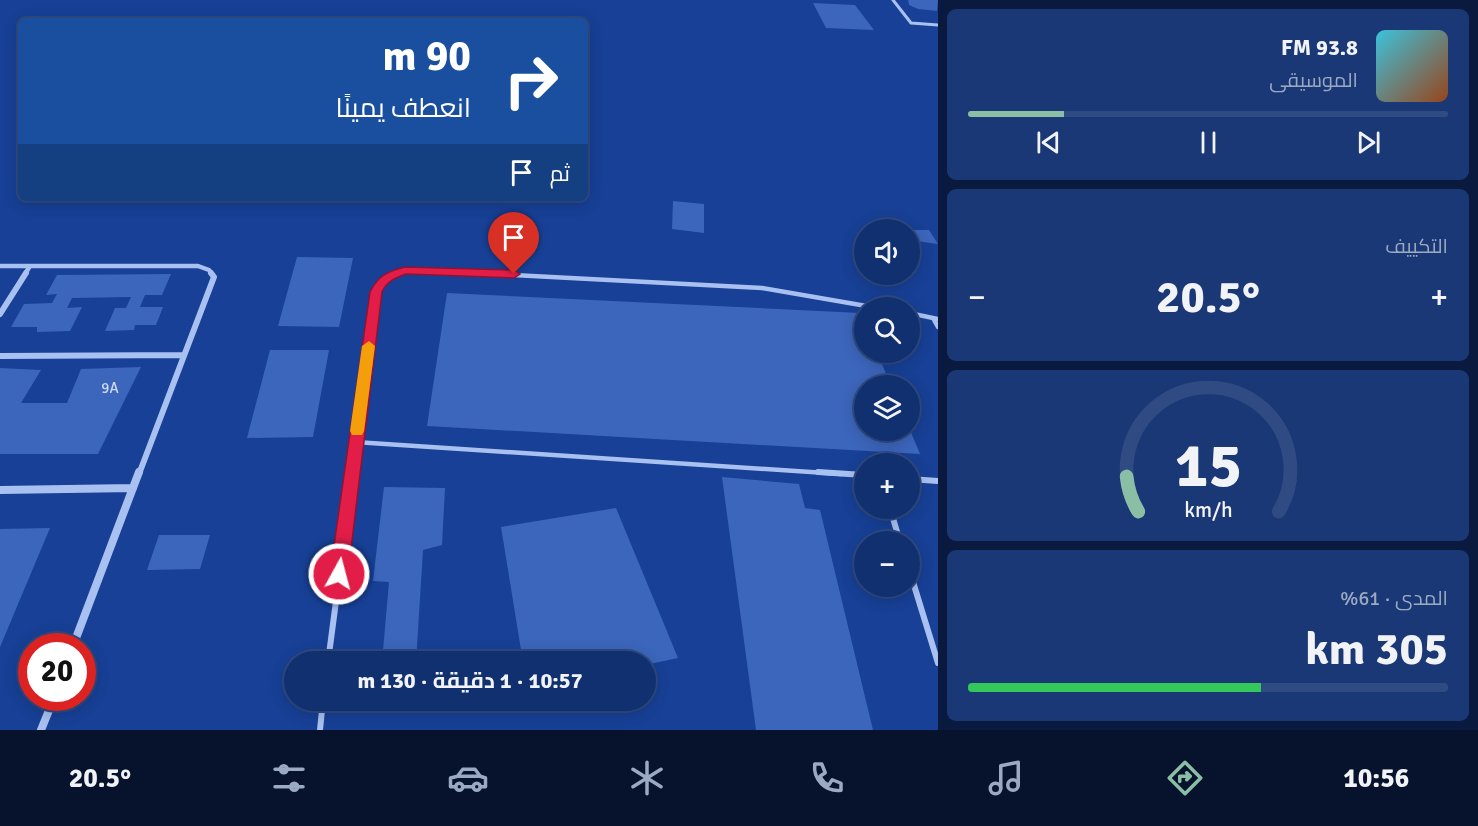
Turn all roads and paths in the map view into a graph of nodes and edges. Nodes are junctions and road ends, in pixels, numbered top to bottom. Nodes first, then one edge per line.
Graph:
1 (892, 0) edge
2 (938, 25) edge
3 (0, 266) edge
4 (30, 266) junction
5 (854, 304) edge
6 (0, 314) edge
7 (920, 316) edge
8 (936, 319) edge
9 (938, 327) edge
10 (0, 356) edge
11 (184, 356) junction
12 (356, 442) junction
13 (854, 474) edge
14 (920, 479) edge
15 (938, 481) edge
16 (133, 488) junction
17 (0, 490) edge
18 (918, 597) edge
19 (78, 633) edge
20 (329, 651) edge
21 (938, 663) edge
22 (49, 711) edge
23 (322, 711) edge
24 (41, 730) edge
25 (320, 730) edge

1 - 2 lane
3 - 4 street
4 - 6 street
4 - 11 street
5 - 12 lane
7 - 8 lane
8 - 9 lane
10 - 11 street
11 - 16 street
12 - 13 lane
12 - 20 lane
14 - 15 lane
16 - 17 street
16 - 19 street
18 - 21 lane
22 - 24 street
23 - 25 lane

